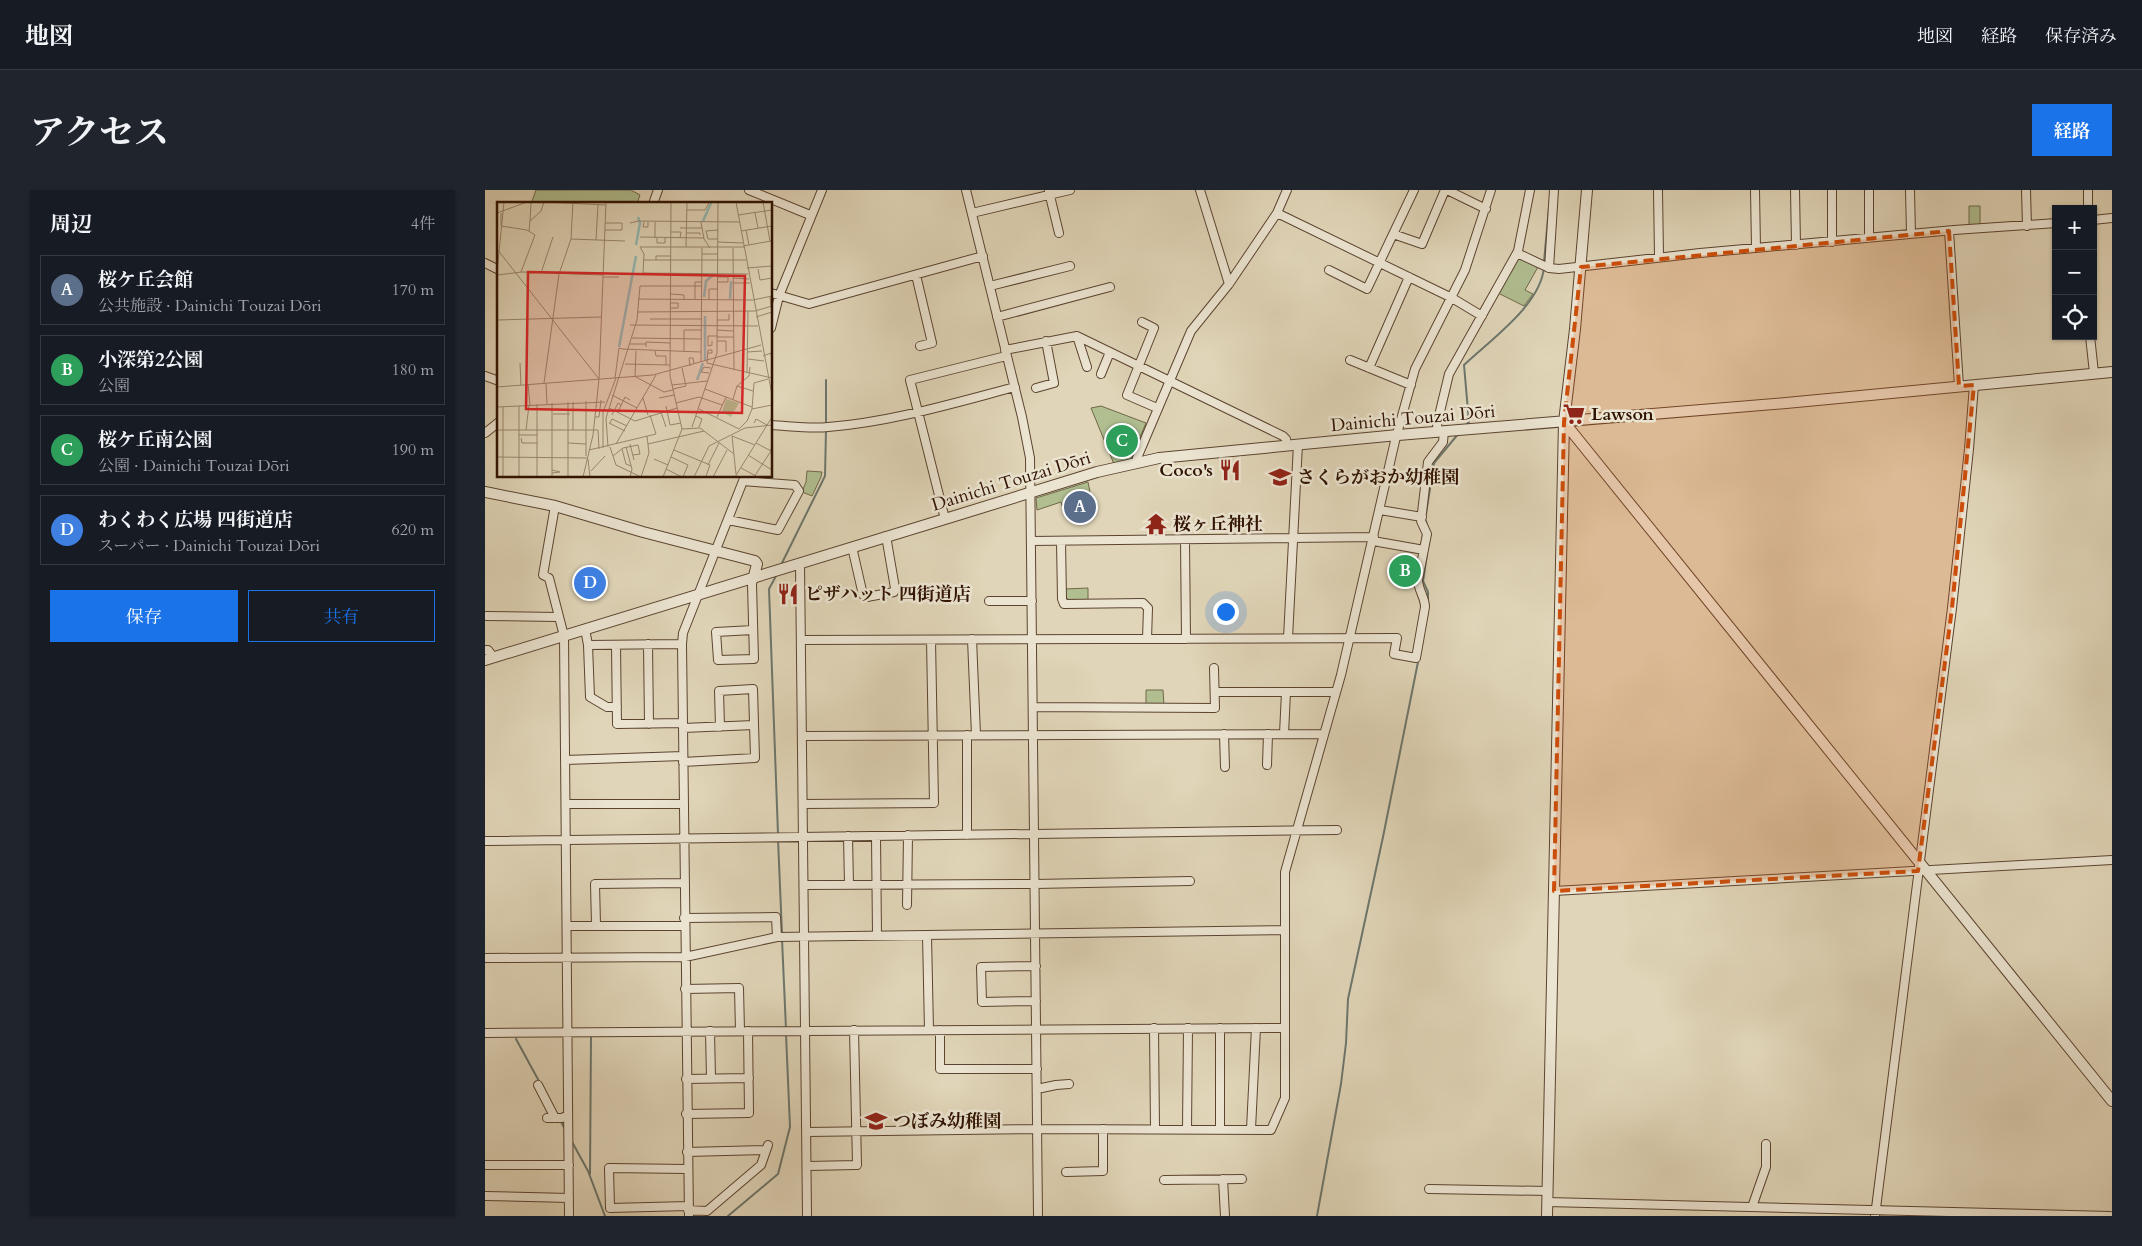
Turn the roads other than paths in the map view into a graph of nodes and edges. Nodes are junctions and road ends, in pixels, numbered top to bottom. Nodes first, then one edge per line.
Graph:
1 (658, 190) edge
2 (749, 190) edge
3 (822, 190) edge
4 (966, 190) edge
5 (1070, 190) edge
6 (1200, 190) edge
7 (1287, 190) edge
8 (1414, 190) edge
9 (1446, 190) edge
10 (1491, 190) edge
11 (1530, 190) edge
12 (1555, 190) edge
13 (1587, 190) edge
14 (1658, 190) edge
15 (1755, 190) edge
16 (1795, 190) edge
17 (1832, 190) edge
18 (1869, 190) edge
19 (1909, 190) edge
20 (2026, 190) edge
21 (2088, 190) edge
22 (1049, 192) edge
23 (654, 202) edge
24 (2089, 205) edge
25 (1486, 209) junction
26 (972, 213) junction
27 (1277, 213) junction
28 (810, 215) junction
29 (2112, 218) edge
30 (2097, 220) edge
31 (2052, 224) edge
32 (2027, 226) junction
33 (1949, 231) junction
34 (1059, 233) dead end
35 (1393, 234) junction
36 (1911, 234) junction
37 (1869, 238) junction
38 (1833, 242) junction
39 (1796, 245) junction
40 (1757, 248) junction
41 (1517, 253) junction
42 (983, 256) junction
43 (1659, 257) junction
44 (1380, 262) junction
45 (485, 263) edge
46 (1071, 266) dead end
47 (1581, 267) junction
48 (1549, 268) junction
49 (497, 269) edge
50 (1329, 270) dead end
51 (916, 275) junction
52 (1409, 277) junction
53 (1229, 284) junction
54 (990, 286) junction
55 (1110, 287) dead end
56 (773, 294) edge
57 (779, 296) junction
58 (1453, 298) junction
59 (1482, 316) junction
60 (997, 317) junction
61 (773, 320) edge
62 (1142, 322) dead end
63 (1077, 336) junction
64 (2090, 340) edge
65 (1046, 342) junction
66 (919, 346) dead end
67 (1109, 352) junction
68 (1006, 353) junction
69 (1350, 360) dead end
70 (1138, 366) junction
71 (1087, 367) dead end
72 (1369, 368) junction
73 (2112, 372) edge
74 (1101, 374) dead end
75 (2093, 374) junction
76 (485, 376) edge
77 (497, 380) edge
78 (1169, 380) junction
79 (1411, 384) junction
80 (1973, 385) junction
81 (1959, 386) junction
82 (1015, 387) junction
83 (1036, 388) dead end
84 (1157, 408) junction
85 (917, 411) junction
86 (1564, 422) junction
87 (497, 424) edge
88 (773, 425) edge
89 (1441, 432) junction
90 (485, 433) edge
91 (1398, 435) junction
92 (1298, 444) junction
93 (1287, 445) junction
94 (1137, 462) junction
95 (744, 479) edge
96 (1031, 491) junction
97 (485, 492) edge
98 (555, 506) junction
99 (1380, 510) junction
100 (1422, 516) junction
101 (945, 519) junction
102 (728, 520) junction
103 (886, 536) junction
104 (1293, 538) junction
105 (1374, 539) junction
106 (1185, 540) junction
107 (1031, 541) junction
108 (1061, 541) junction
109 (852, 547) junction
110 (1424, 550) junction
111 (715, 551) junction
112 (800, 563) junction
113 (754, 576) junction
114 (698, 594) junction
115 (989, 600) dead end
116 (1032, 601) junction
117 (485, 616) edge
118 (558, 617) junction
119 (585, 629) junction
120 (753, 630) junction
121 (564, 636) junction
122 (1186, 638) junction
123 (1287, 638) junction
124 (1349, 638) junction
125 (972, 639) junction
126 (1032, 639) junction
127 (1147, 639) junction
128 (801, 640) junction
129 (931, 640) junction
130 (647, 644) junction
131 (682, 644) junction
132 (588, 645) junction
133 (616, 645) junction
134 (485, 650) edge
135 (489, 659) edge
136 (1214, 668) dead end
137 (1215, 692) junction
138 (1286, 692) junction
139 (1335, 692) junction
140 (617, 706) junction
141 (1033, 707) junction
142 (649, 724) junction
143 (754, 725) junction
144 (683, 726) junction
145 (720, 726) junction
146 (1224, 734) junction
147 (1267, 734) junction
148 (1284, 734) junction
149 (1323, 734) junction
150 (1033, 735) junction
151 (802, 736) junction
152 (933, 736) junction
153 (967, 736) junction
154 (976, 736) junction
155 (683, 759) junction
156 (565, 760) junction
157 (1267, 765) dead end
158 (1225, 767) dead end
159 (566, 804) junction
160 (683, 804) junction
161 (803, 804) junction
162 (1296, 830) junction
163 (1337, 830) dead end
164 (1034, 834) junction
165 (908, 835) junction
166 (967, 835) junction
167 (849, 836) junction
168 (876, 836) junction
169 (803, 837) junction
170 (684, 838) junction
171 (485, 840) edge
172 (566, 840) junction
173 (2112, 860) edge
174 (1921, 868) junction
175 (1190, 881) dead end
176 (684, 883) junction
177 (1035, 884) junction
178 (804, 885) junction
179 (849, 885) junction
180 (876, 885) junction
181 (907, 885) junction
182 (1554, 891) junction
183 (907, 905) dead end
184 (684, 922) junction
185 (596, 925) junction
186 (567, 926) junction
187 (1284, 930) junction
188 (1035, 933) junction
189 (877, 935) junction
190 (927, 935) junction
191 (804, 936) junction
192 (777, 937) junction
193 (567, 957) junction
194 (685, 957) junction
195 (485, 958) edge
196 (1036, 966) junction
197 (685, 989) junction
198 (1036, 1001) junction
199 (1154, 1028) junction
200 (1188, 1028) junction
201 (1220, 1028) junction
202 (1257, 1028) junction
203 (1284, 1028) junction
204 (1036, 1029) junction
205 (854, 1030) junction
206 (929, 1030) junction
207 (940, 1030) junction
208 (710, 1031) junction
209 (744, 1031) junction
210 (805, 1031) junction
211 (568, 1032) junction
212 (685, 1032) junction
213 (485, 1033) edge
214 (1037, 1069) junction
215 (711, 1078) junction
216 (749, 1078) junction
217 (686, 1079) junction
218 (1069, 1084) dead end
219 (538, 1085) dead end
220 (1037, 1089) junction
221 (2112, 1101) edge
222 (687, 1114) junction
223 (568, 1115) junction
224 (1037, 1129) junction
225 (1103, 1129) junction
226 (1155, 1129) junction
227 (1187, 1129) junction
228 (1220, 1129) junction
229 (1251, 1129) junction
230 (856, 1131) junction
231 (806, 1132) junction
232 (1766, 1144) dead end
233 (687, 1152) junction
234 (485, 1165) edge
235 (569, 1165) junction
236 (807, 1166) junction
237 (687, 1169) junction
238 (1066, 1172) dead end
239 (1223, 1179) junction
240 (1242, 1179) dead end
241 (1164, 1180) dead end
242 (1429, 1189) dead end
243 (1548, 1191) junction
244 (485, 1196) edge
245 (569, 1198) junction
246 (1547, 1202) junction
247 (1752, 1207) junction
248 (688, 1211) edge
249 (1876, 1213) edge
250 (2012, 1214) edge
251 (569, 1216) edge
252 (807, 1216) edge
253 (1038, 1216) edge
254 (1225, 1216) edge
255 (1547, 1216) edge
256 (2110, 1216) edge

1 - 23 street
2 - 28 street
3 - 28 street
4 - 26 street
5 - 22 street
6 - 53 street
7 - 27 street
8 - 35 street
9 - 25 street
9 - 35 street
10 - 25 street
11 - 41 street
12 - 48 street
13 - 47 street
14 - 43 street
15 - 40 street
16 - 39 street
17 - 38 street
18 - 37 street
19 - 36 street
20 - 32 street
21 - 24 street
22 - 26 street
22 - 34 street
25 - 58 street
26 - 42 street
27 - 44 street
27 - 53 street
28 - 57 street
29 - 30 street
31 - 32 street
32 - 33 street
33 - 36 street
33 - 81 street
35 - 44 street
36 - 37 street
37 - 38 street
38 - 39 street
39 - 40 street
40 - 43 street
41 - 48 street
41 - 59 street
42 - 51 street
42 - 54 street
43 - 47 street
44 - 50 street
44 - 52 street
45 - 49 street
46 - 54 street
47 - 48 street
47 - 86 street
51 - 57 street
51 - 66 street
52 - 58 street
52 - 72 street
53 - 78 street
54 - 60 street
55 - 60 street
56 - 57 street
57 - 61 street
58 - 59 street
58 - 79 street
59 - 89 street
60 - 68 street
62 - 70 street
63 - 65 street
63 - 67 street
63 - 71 street
64 - 75 street
65 - 68 street
65 - 83 street
67 - 70 street
67 - 74 street
68 - 82 street
68 - 85 street
69 - 72 street
70 - 78 street
70 - 84 street
72 - 79 street
73 - 75 street, Dainichi Touzai Dōri
75 - 80 street, Dainichi Touzai Dōri
76 - 77 street
78 - 84 street
78 - 93 street
79 - 91 street
80 - 81 street, Dainichi Touzai Dōri
80 - 174 street
81 - 86 street, Dainichi Touzai Dōri
82 - 85 street
82 - 96 street
84 - 94 street
85 - 88 street
85 - 101 street
86 - 89 street, Dainichi Touzai Dōri
86 - 174 street
86 - 182 street
87 - 90 street
89 - 91 street, Dainichi Touzai Dōri
89 - 100 street
91 - 92 street, Dainichi Touzai Dōri
91 - 99 street
92 - 93 street, Dainichi Touzai Dōri
92 - 104 street
93 - 94 street, Dainichi Touzai Dōri
94 - 96 street, Dainichi Touzai Dōri
95 - 102 street
95 - 102 street
96 - 101 street, Dainichi Touzai Dōri
96 - 107 street
97 - 98 street
98 - 111 street
98 - 118 street
99 - 100 street
99 - 105 street
100 - 110 street
101 - 103 street, Dainichi Touzai Dōri
102 - 111 street
103 - 109 street, Dainichi Touzai Dōri
103 - 109 street
104 - 105 street
104 - 106 street
104 - 123 street
105 - 110 street
105 - 124 street
106 - 108 street
106 - 122 street
107 - 108 street
107 - 116 street
108 - 127 street
109 - 112 street, Dainichi Touzai Dōri
110 - 124 street
111 - 113 street
111 - 114 street
112 - 113 street, Dainichi Touzai Dōri
112 - 128 street
113 - 114 street, Dainichi Touzai Dōri
113 - 120 street
114 - 119 street, Dainichi Touzai Dōri
114 - 131 street
115 - 116 street
116 - 126 street
117 - 118 street
118 - 121 street
119 - 121 street, Dainichi Touzai Dōri
119 - 132 street
120 - 120 street
121 - 135 street, Dainichi Touzai Dōri
121 - 156 street
122 - 123 street
122 - 127 street
123 - 124 street
124 - 139 street
125 - 126 street
125 - 129 street
125 - 154 street
126 - 127 street
126 - 141 street
128 - 129 street
128 - 151 street
129 - 152 street
130 - 131 street
130 - 133 street
130 - 142 street
131 - 144 street
132 - 133 street
132 - 140 street
133 - 140 street
134 - 135 street
136 - 137 street
137 - 138 street
137 - 141 street
138 - 139 street
138 - 148 street
139 - 149 street
140 - 142 street
141 - 150 street
142 - 144 street
143 - 145 street
143 - 145 street
143 - 155 street
144 - 145 street
144 - 155 street
146 - 147 street
146 - 150 street
146 - 158 street
147 - 148 street
147 - 157 street
148 - 149 street
149 - 162 street
150 - 154 street
150 - 164 street
151 - 152 street
151 - 161 street
152 - 153 street
152 - 161 street
153 - 154 street
153 - 166 street
155 - 156 street
155 - 160 street
156 - 159 street
159 - 160 street
159 - 172 street
160 - 170 street
161 - 169 street
162 - 163 street
162 - 164 street
162 - 187 street
164 - 166 street
164 - 177 street
165 - 166 street
165 - 168 street
165 - 181 street
167 - 168 street
167 - 169 street
167 - 179 street
168 - 180 street
169 - 170 street
169 - 178 street
170 - 172 street
170 - 176 street
171 - 172 street
172 - 186 street
173 - 174 street
174 - 182 street
174 - 221 street
174 - 249 street
175 - 177 street
176 - 184 street
176 - 185 street
177 - 181 street
177 - 188 street
178 - 179 street
178 - 191 street
179 - 180 street
180 - 181 street
180 - 189 street
181 - 183 street
182 - 243 street
184 - 185 street
184 - 192 street
184 - 194 street
185 - 186 street
186 - 193 street
187 - 188 street
187 - 203 street
188 - 190 street
188 - 196 street
189 - 190 street
189 - 191 street
190 - 206 street
191 - 192 street
191 - 210 street
192 - 194 street
193 - 194 street
193 - 195 street
193 - 211 street
194 - 197 street
196 - 198 street
196 - 198 street
197 - 209 street
197 - 212 street
198 - 204 street
199 - 200 street
199 - 204 street
199 - 226 street
200 - 201 street
200 - 227 street
201 - 202 street
201 - 228 street
202 - 203 street
202 - 229 street
203 - 229 street
204 - 207 street
204 - 214 street
205 - 206 street
205 - 210 street
205 - 230 street
206 - 207 street
207 - 214 street
208 - 209 street
208 - 212 street
208 - 215 street
209 - 210 street
209 - 216 street
210 - 231 street
211 - 212 street
211 - 213 street
211 - 223 street
212 - 217 street
214 - 220 street
215 - 216 street
215 - 217 street
216 - 222 street
217 - 222 street
218 - 220 street
219 - 223 street
220 - 224 street
222 - 233 street
223 - 235 street
224 - 225 street
224 - 230 street
224 - 253 street
225 - 226 street
225 - 238 street
226 - 227 street
227 - 228 street
228 - 229 street
230 - 231 street
230 - 236 street
231 - 236 street
232 - 247 street
233 - 237 street
233 - 248 street
234 - 235 street
235 - 245 street
236 - 252 street
237 - 248 street
237 - 248 street
239 - 240 street
239 - 241 street
239 - 254 street
242 - 243 street
243 - 246 street
244 - 245 street
245 - 251 street
246 - 247 street
246 - 255 street
247 - 249 street
249 - 250 street
250 - 256 street

